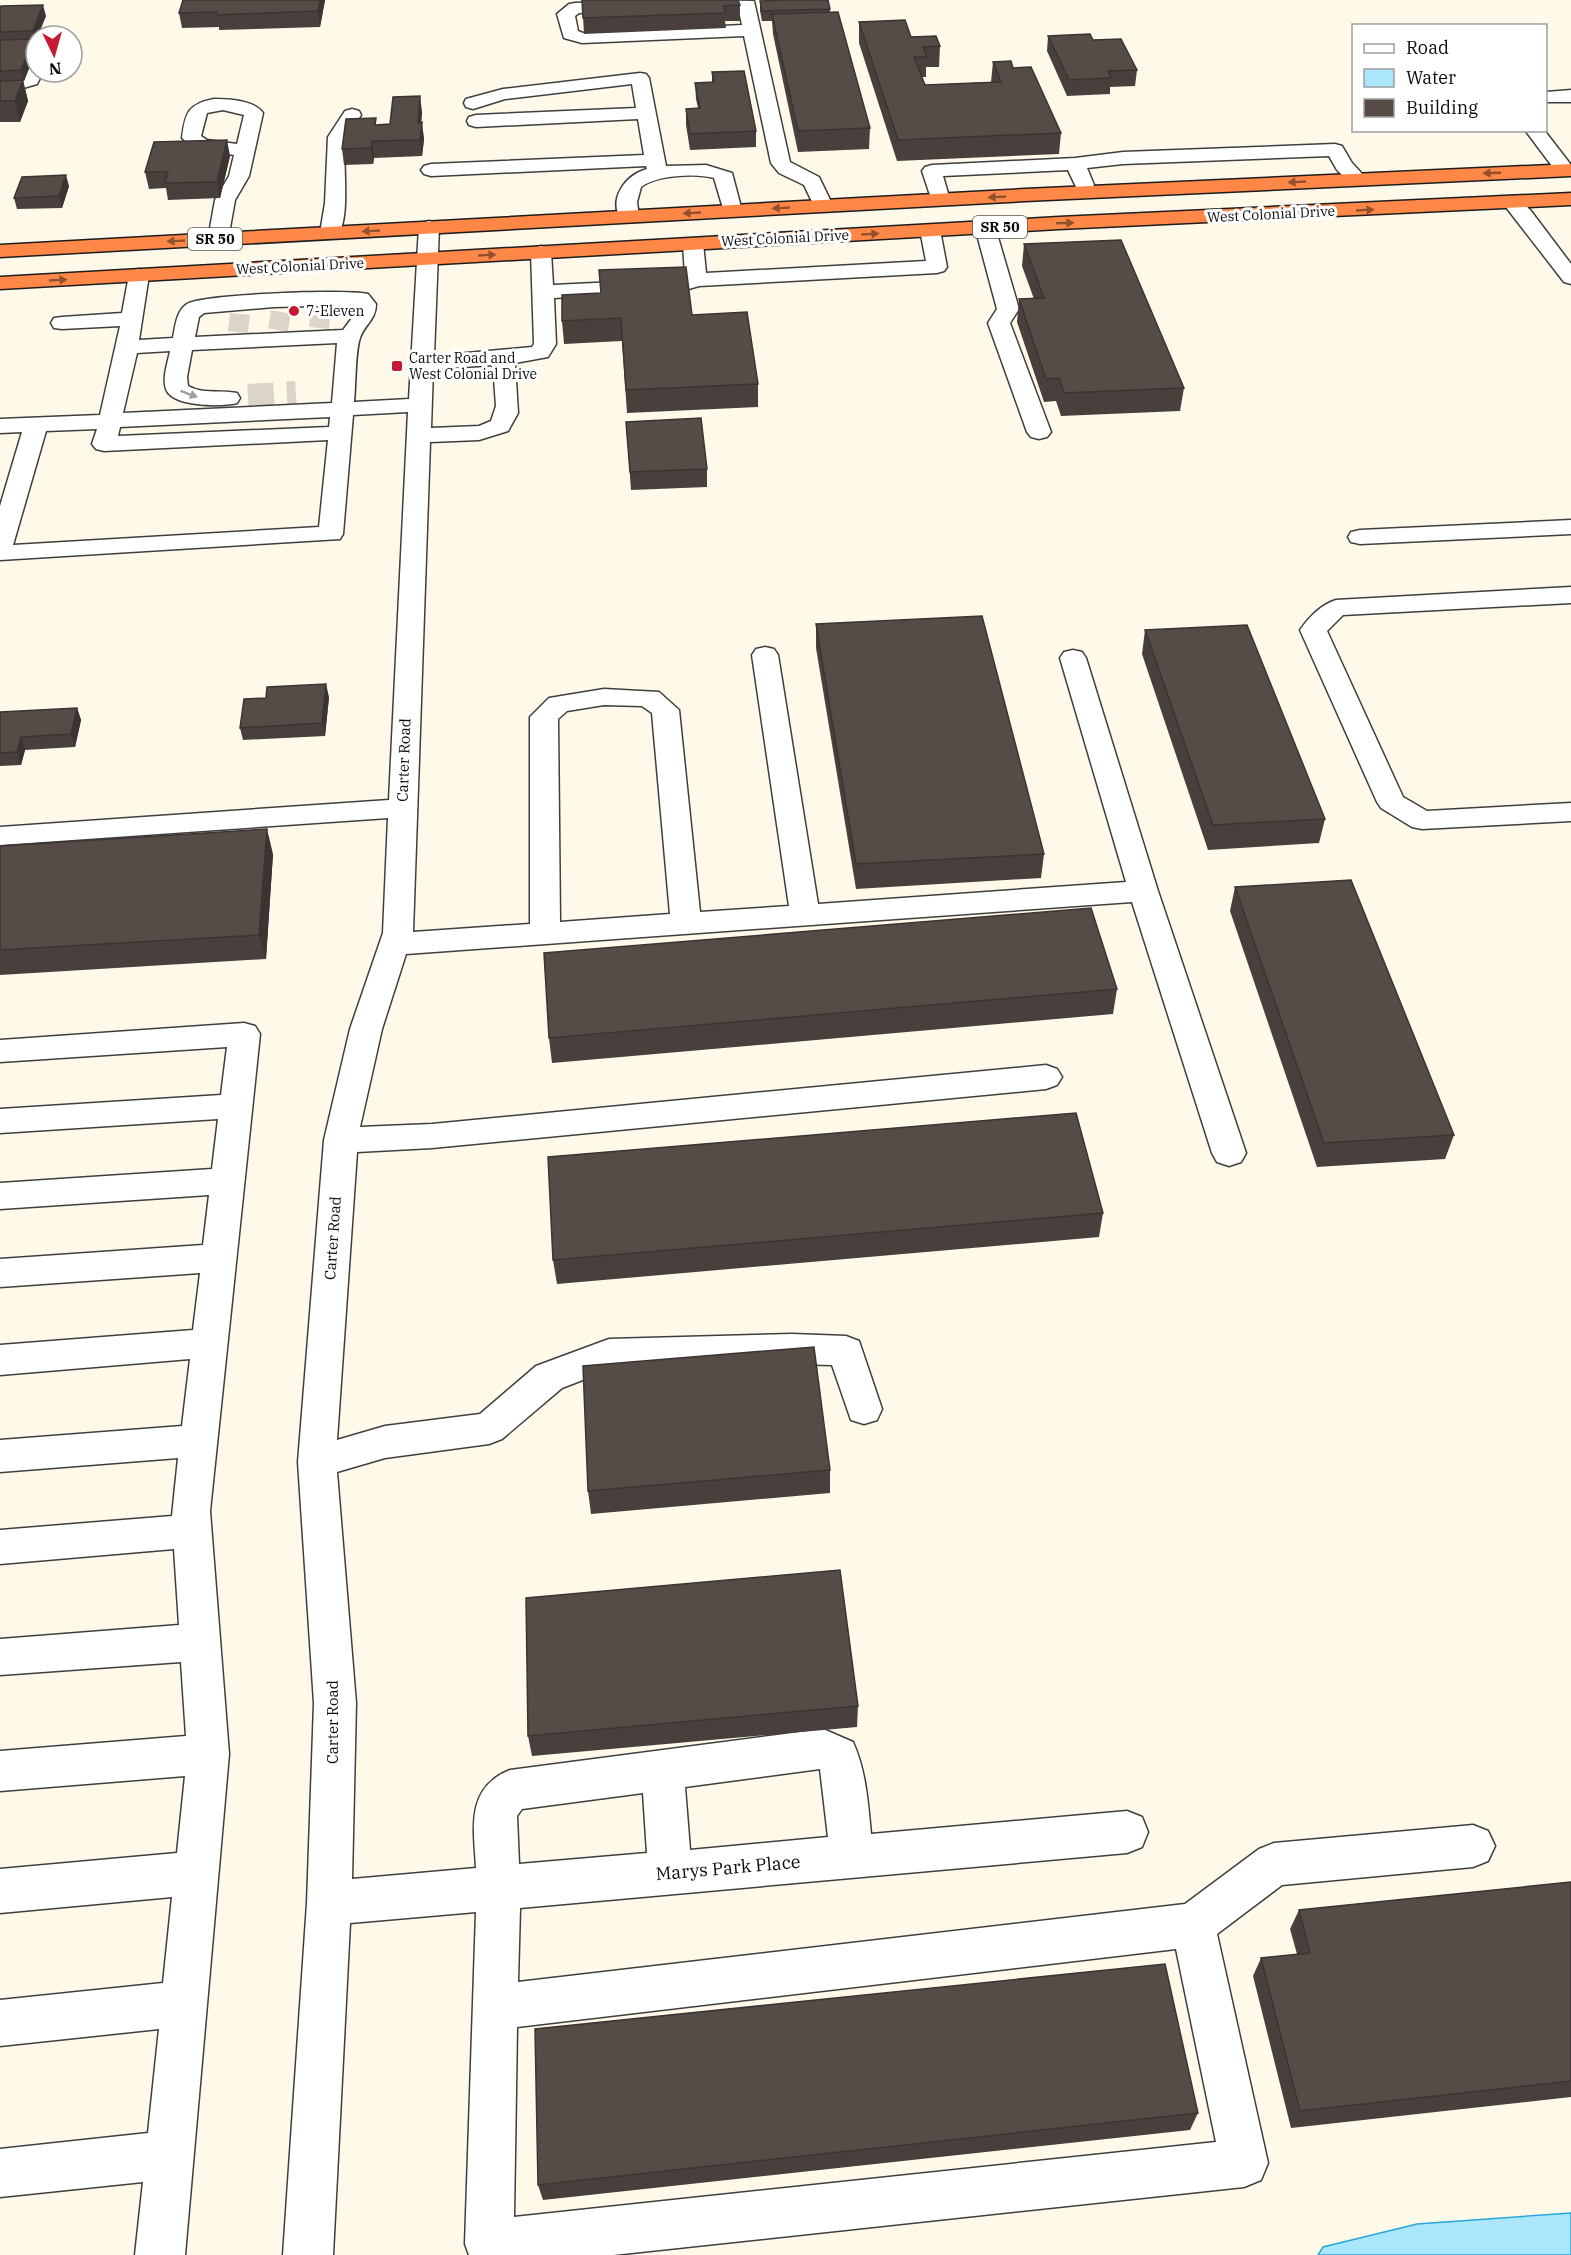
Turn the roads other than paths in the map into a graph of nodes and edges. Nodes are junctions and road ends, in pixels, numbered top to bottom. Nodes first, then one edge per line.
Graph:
1 (677, 4) edge
2 (643, 6) edge
3 (751, 30) junction
4 (24, 83) edge
5 (0, 85) edge
6 (1571, 96) edge
7 (1547, 97) edge
8 (645, 113) junction
9 (352, 115) dead end
10 (1536, 132) edge
11 (532, 150) dead end
12 (244, 151) dead end
13 (654, 159) junction
14 (1075, 164) junction
15 (431, 170) dead end
16 (1569, 173) edge
17 (1357, 179) junction
18 (635, 181) junction
19 (612, 182) dead end
20 (1086, 192) junction
21 (1571, 199) edge
22 (940, 200) junction
23 (1512, 202) junction
24 (823, 206) junction
25 (732, 211) junction
26 (629, 217) junction
27 (1163, 220) junction
28 (429, 227) junction
29 (985, 227) junction
30 (930, 230) junction
31 (330, 233) junction
32 (218, 239) junction
33 (693, 243) junction
34 (0, 251) edge
35 (541, 252) junction
36 (429, 258) junction
37 (1018, 259) dead end
38 (995, 260) junction
39 (139, 275) junction
40 (1570, 276) edge
41 (696, 280) junction
42 (0, 283) edge
43 (543, 292) junction
44 (131, 319) junction
45 (320, 319) junction
46 (280, 321) junction
47 (62, 323) dead end
48 (239, 323) junction
49 (349, 336) junction
50 (182, 344) junction
51 (127, 347) junction
52 (503, 357) junction
53 (423, 363) junction
54 (296, 394) tunnel mouth
55 (248, 397) tunnel mouth
56 (343, 400) junction
57 (421, 405) junction
58 (110, 421) junction
59 (36, 424) junction
60 (0, 426) edge
61 (1039, 432) dead end
62 (339, 433) junction
63 (420, 435) junction
64 (1571, 527) edge
65 (1360, 537) dead end
66 (0, 547) edge
67 (0, 553) edge
68 (1571, 595) edge
69 (765, 655) dead end
70 (1073, 658) dead end
71 (402, 808) junction
72 (1571, 812) edge
73 (0, 836) edge
74 (1143, 891) junction
75 (805, 915) junction
76 (687, 923) junction
77 (545, 933) junction
78 (394, 944) junction
79 (0, 1051) edge
80 (1046, 1077) dead end
81 (236, 1106) junction
82 (0, 1121) edge
83 (340, 1140) junction
84 (1229, 1153) dead end
85 (228, 1181) junction
86 (0, 1196) edge
87 (219, 1258) junction
88 (0, 1273) edge
89 (209, 1343) junction
90 (0, 1360) edge
91 (864, 1409) dead end
92 (199, 1441) junction
93 (0, 1456) edge
94 (317, 1462) junction
95 (193, 1531) junction
96 (0, 1547) edge
97 (199, 1642) junction
98 (0, 1657) edge
99 (208, 1754) junction
100 (662, 1770) junction
101 (0, 1771) edge
102 (1127, 1832) dead end
103 (1473, 1846) dead end
104 (852, 1857) junction
105 (196, 1873) junction
106 (670, 1873) junction
107 (499, 1889) junction
108 (0, 1891) edge
109 (329, 1903) junction
110 (1193, 1925) junction
111 (184, 2004) junction
112 (495, 2007) junction
113 (0, 2023) edge
114 (169, 2155) junction
115 (0, 2173) edge
116 (160, 2255) edge
117 (308, 2255) edge

1 - 3 street
2 - 3 street
3 - 24 street
4 - 5 street
6 - 7 street
8 - 8 street
8 - 13 street
9 - 31 street
10 - 16 street
11 - 13 street
12 - 32 street
13 - 15 street
13 - 18 street
13 - 25 street
14 - 17 street
14 - 20 street
14 - 22 street
16 -> 17 highway, West Colonial Drive / SR 50
16 - 23 highway
17 -> 20 highway, West Colonial Drive / SR 50
17 - 27 highway
18 - 19 street
18 - 26 street
20 -> 22 highway, West Colonial Drive / SR 50
21 - 23 highway, West Colonial Drive / SR 50
22 - 24 highway, West Colonial Drive / SR 50
27 -> 23 highway, West Colonial Drive / SR 50
23 - 40 street
24 -> 25 highway, West Colonial Drive / SR 50
25 -> 26 highway, West Colonial Drive / SR 50
26 - 28 highway, West Colonial Drive / SR 50
29 -> 27 highway, West Colonial Drive / SR 50
28 -> 31 highway, West Colonial Drive / SR 50
28 - 36 street, Carter Road
29 - 30 highway, West Colonial Drive / SR 50
29 - 38 street
33 -> 30 highway, West Colonial Drive / SR 50
30 - 41 street
31 - 32 highway, West Colonial Drive / SR 50
32 -> 34 highway, West Colonial Drive / SR 50
33 - 35 highway, West Colonial Drive / SR 50
33 - 41 street
36 -> 35 highway, West Colonial Drive / SR 50
35 - 43 street
36 - 39 highway, West Colonial Drive / SR 50
36 - 53 street, Carter Road
37 - 38 street
38 - 61 street
42 -> 39 highway, West Colonial Drive / SR 50
39 - 44 street
41 - 43 street
43 - 52 street
44 - 47 street
44 - 51 street
45 - 46 street
45 - 46 street
45 - 49 street
45 - 49 street
46 - 48 street
46 - 48 street
48 - 50 street
48 - 50 street
49 - 56 street
50 - 51 street
50 -> 55 street
51 - 58 street
52 - 53 street
52 - 63 street
53 - 57 street, Carter Road
54 - 56 street
56 - 57 street
56 - 58 street
56 - 62 street
57 - 63 street, Carter Road
58 - 59 street
58 - 62 street
59 - 60 street
59 - 66 street
62 - 67 street
63 - 71 street, Carter Road
64 - 65 street
68 - 72 street
69 - 75 street
70 - 74 street
71 - 73 street
71 - 78 street, Carter Road
74 - 75 street
74 - 84 street
75 - 76 street
76 - 77 street
76 - 77 street
77 - 78 street
78 - 83 street, Carter Road
79 - 81 street
80 - 83 street
81 - 82 street
81 - 85 street
83 - 94 street, Carter Road
85 - 86 street
85 - 87 street
87 - 88 street
87 - 89 street
89 - 90 street
89 - 92 street
91 - 94 street
92 - 93 street
92 - 95 street
94 - 109 street, Carter Road
95 - 96 street
95 - 97 street
97 - 98 street
97 - 99 street
99 - 101 street
99 - 105 street
100 - 104 street
100 - 106 street
100 - 107 street
102 - 104 street, Marys Park Place
103 - 110 street
104 - 106 street, Marys Park Place
105 - 108 street
105 - 111 street
106 - 107 street, Marys Park Place
107 - 109 street, Marys Park Place
107 - 112 street
109 - 117 street, Carter Road
110 - 112 street
110 - 112 street
111 - 113 street
111 - 114 street
114 - 115 street
114 - 116 street

